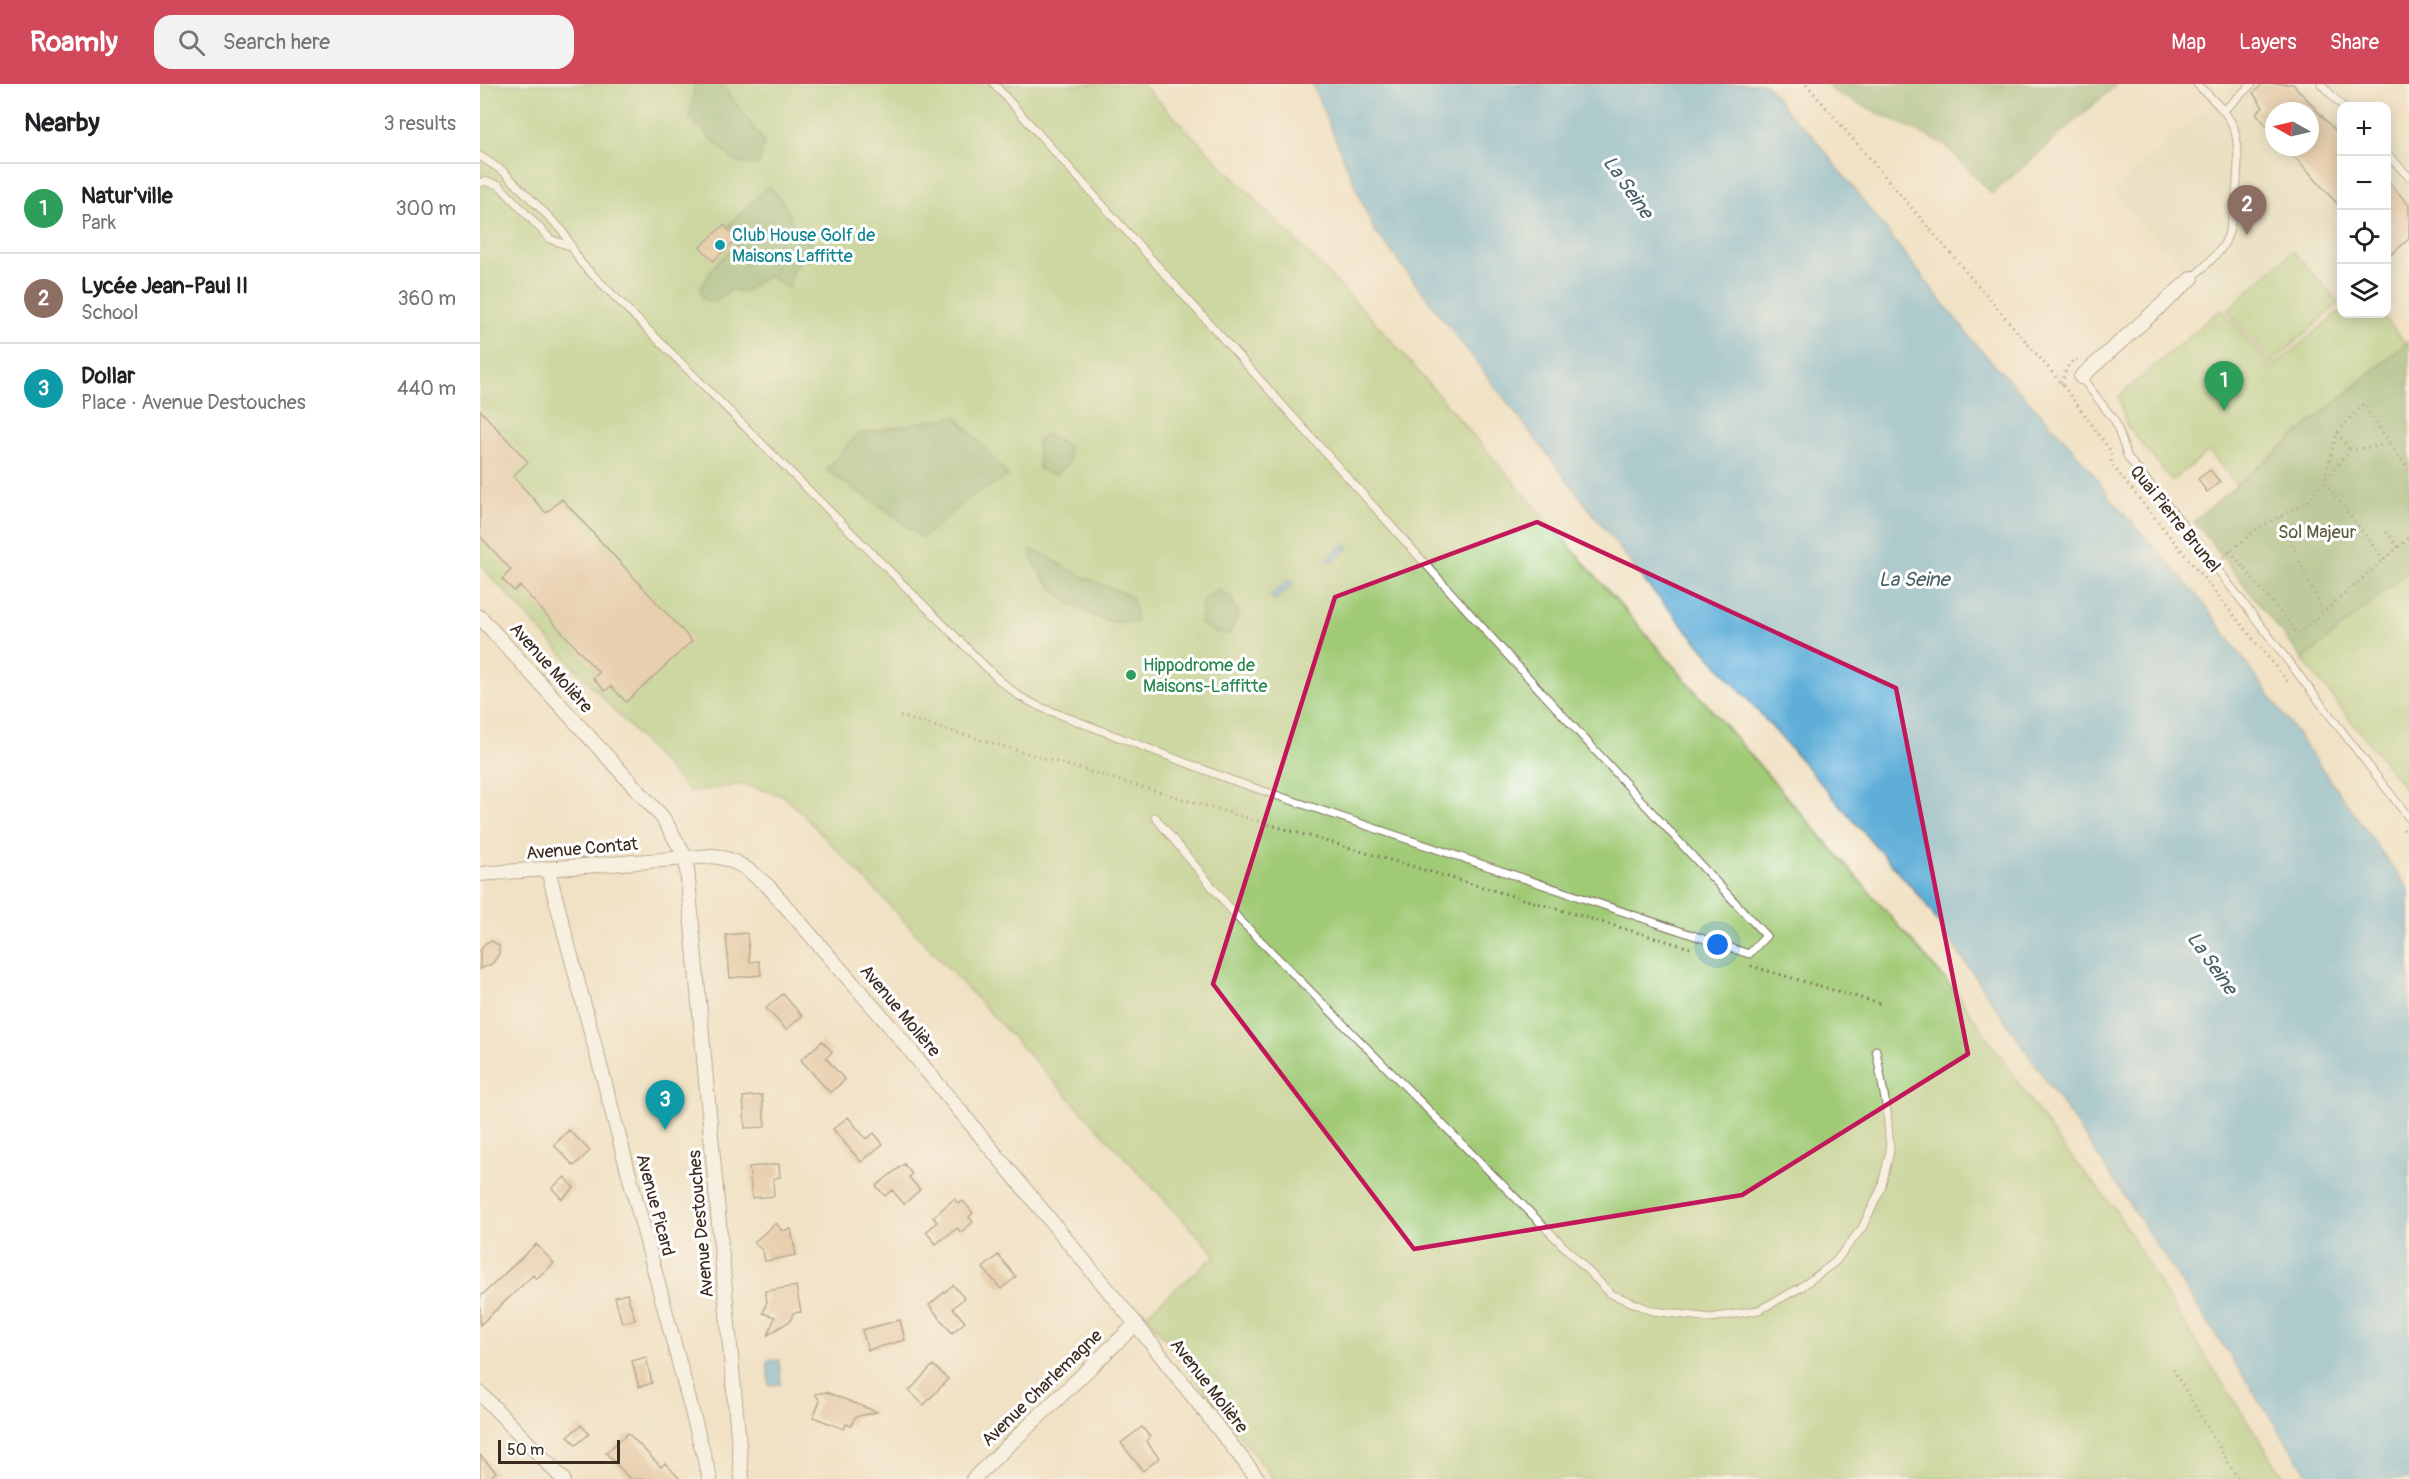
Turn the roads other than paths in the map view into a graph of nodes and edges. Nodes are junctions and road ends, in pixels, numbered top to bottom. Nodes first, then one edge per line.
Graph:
1 (994, 84) edge
2 (2197, 84) edge
3 (2252, 84) edge
4 (2321, 84) edge
5 (2338, 102) edge
6 (2223, 111) junction
7 (480, 156) edge
8 (2389, 156) edge
9 (2409, 177) edge
10 (480, 183) edge
11 (572, 247) junction
12 (2192, 278) joint
13 (2081, 377) joint
14 (480, 617) edge
15 (1155, 817) dead end
16 (2409, 818) edge
17 (686, 858) junction
18 (548, 870) junction
19 (480, 874) edge
20 (1876, 1050) dead end
21 (1136, 1324) junction
22 (480, 1393) edge
23 (563, 1479) edge
24 (710, 1479) edge
25 (742, 1479) edge
26 (973, 1479) edge
27 (1258, 1479) edge

1 - 11 lane
2 - 6 lane
3 - 6 lane
4 - 5 lane
6 - 12 lane
7 - 11 lane
8 - 9 lane
10 - 11 lane
12 - 13 street
13 - 16 lane, Quai Pierre Brunel
14 - 17 street, Avenue Molière
15 - 20 lane
17 - 18 street, Avenue Contat
17 - 21 street, Avenue Molière
17 - 25 street, Avenue Destouches
18 - 19 street, Avenue Contat
18 - 24 street, Avenue Picard
21 - 26 street, Avenue Charlemagne
21 - 27 street, Avenue Molière
22 - 23 street

